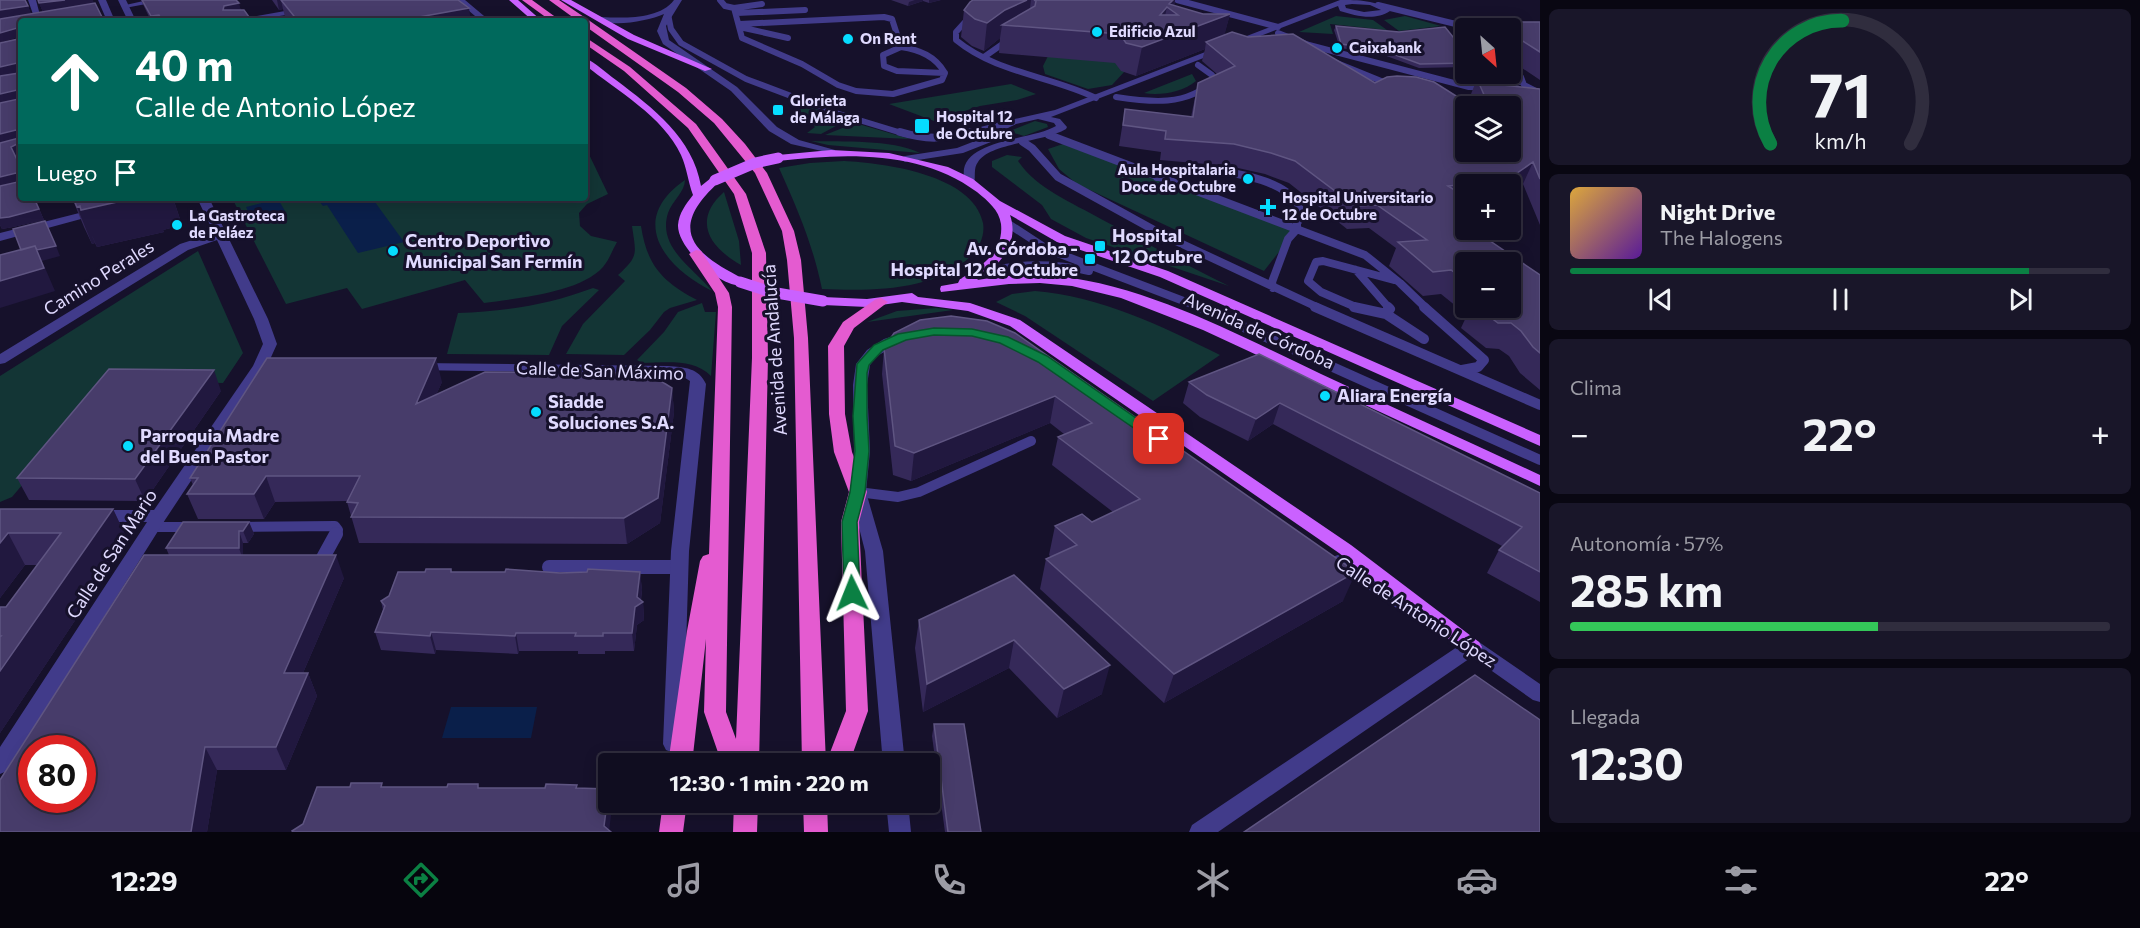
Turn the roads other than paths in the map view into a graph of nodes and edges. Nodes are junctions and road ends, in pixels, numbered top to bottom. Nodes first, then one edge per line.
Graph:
1 (32, 0) edge
2 (163, 0) edge
3 (459, 0) edge
4 (513, 0) edge
5 (526, 0) edge
6 (553, 0) edge
7 (565, 0) edge
8 (720, 0) edge
9 (1177, 0) edge
10 (123, 3) edge
11 (676, 3) edge
12 (762, 3) dead end
13 (1372, 3) edge
14 (1198, 5) junction
15 (1344, 5) edge
16 (310, 9) edge
17 (734, 10) junction
18 (806, 10) dead end
19 (1386, 11) junction
20 (982, 13) edge
21 (1190, 13) edge
22 (668, 14) junction
23 (49, 16) edge
24 (38, 17) junction
25 (34, 18) edge
26 (130, 18) edge
27 (246, 18) edge
28 (482, 18) edge
29 (534, 18) edge
30 (553, 18) edge
31 (585, 18) edge
32 (586, 18) edge
33 (1246, 18) junction
34 (590, 21) edge
35 (1443, 21) junction
36 (1230, 23) dead end
37 (1455, 24) edge
38 (740, 26) junction
39 (1278, 30) junction
40 (1020, 34) edge
41 (788, 38) dead end
42 (588, 42) edge
43 (1289, 46) edge
44 (901, 47) junction
45 (1319, 56) edge
46 (984, 57) junction
47 (1329, 60) edge
48 (588, 64) edge
49 (1198, 65) junction
50 (708, 69) junction
51 (945, 73) junction
52 (1455, 83) edge
53 (1521, 83) edge
54 (1458, 84) edge
55 (1514, 84) edge
56 (1391, 85) edge
57 (1540, 93) edge
58 (1116, 97) junction
59 (1096, 98) junction
60 (1040, 117) junction
61 (1013, 122) junction
62 (1057, 122) junction
63 (997, 134) junction
64 (1049, 135) junction
65 (1019, 142) junction
66 (831, 152) junction
67 (905, 159) junction
68 (1157, 177) junction
69 (970, 182) junction
70 (697, 193) junction
71 (91, 201) edge
72 (204, 201) edge
73 (996, 203) junction
74 (114, 208) dead end
75 (93, 212) junction
76 (1007, 223) junction
77 (1297, 229) junction
78 (221, 235) junction
79 (0, 237) edge
80 (696, 254) junction
81 (1356, 270) junction
82 (980, 273) junction
83 (1126, 280) junction
84 (1400, 283) junction
85 (1311, 285) junction
86 (1273, 288) junction
87 (946, 289) junction
88 (904, 299) junction
89 (881, 302) junction
90 (1309, 305) junction
91 (1386, 314) junction
92 (918, 333) edge
93 (1424, 339) dead end
94 (1028, 351) edge
95 (0, 360) edge
96 (260, 366) junction
97 (282, 366) edge
98 (399, 367) edge
99 (1380, 370) junction
100 (1459, 370) junction
101 (1540, 405) edge
102 (1540, 434) edge
103 (1031, 441) dead end
104 (1540, 441) edge
105 (1540, 460) edge
106 (1540, 481) edge
107 (858, 492) junction
108 (719, 507) junction
109 (80, 516) edge
110 (156, 522) junction
111 (549, 567) dead end
112 (679, 567) junction
113 (126, 569) junction
114 (143, 569) edge
115 (308, 569) edge
116 (1472, 647) junction
117 (1540, 694) edge
118 (672, 753) edge
119 (681, 753) edge
120 (730, 753) edge
121 (747, 753) edge
122 (814, 753) edge
123 (841, 753) edge
124 (893, 753) edge
125 (0, 765) edge
126 (672, 813) edge
127 (746, 813) edge
128 (898, 813) edge
129 (670, 832) edge
130 (745, 832) edge
131 (900, 832) edge
132 (1200, 832) edge

1 - 24 street
2 - 10 street
3 - 28 street
4 - 29 main road
5 - 30 highway
6 - 31 highway, Avenida de Andalucía
7 - 32 main road
8 - 17 lane
9 - 14 lane
10 - 26 street
11 - 22 street
11 - 34 street
12 - 17 lane
13 - 15 street
13 - 19 street
13 - 35 lane
14 - 21 lane
14 - 33 lane
15 - 19 street
15 - 39 street
16 - 27 street
17 - 18 lane
17 - 38 lane
19 - 35 lane
20 - 46 lane
22 - 50 street
22 - 61 lane
23 - 24 street
24 - 25 street
33 - 36 lane
33 - 39 lane
34 - 50 main road
34 - 122 highway, Avenida de Andalucía
35 - 37 lane
38 - 41 lane
38 - 44 lane
38 - 51 lane
39 - 49 street
39 - 52 lane
39 - 59 street
40 - 46 lane
42 - 121 highway, Avenida de Andalucía
43 - 45 lane
44 - 51 lane
44 - 51 lane
46 - 59 lane
47 - 56 lane
48 - 70 main road
49 - 58 street
49 - 58 lane
50 - 66 street
53 - 57 lane
54 - 55 lane
58 - 62 street
59 - 60 street
60 - 61 street
60 - 62 street
61 - 63 street
62 - 64 street
63 - 65 street
63 - 67 street
64 - 65 street
64 - 68 lane
65 - 69 street
65 - 86 lane
66 - 67 main road
66 - 70 main road, bridge
67 - 69 main road
68 - 77 lane
68 - 77 lane
69 - 73 main road
70 - 80 main road
71 - 75 street
72 - 78 street, Calle de San Mario
73 - 76 main road
73 - 99 main road, Avenida de Córdoba
74 - 75 street
75 - 79 street
76 - 82 main road
76 - 83 lane, Avenida de Córdoba
77 - 84 lane
77 - 86 lane
78 - 95 street, Camino Perales
78 - 96 street, Calle de San Mario
80 - 89 main road, bridge
80 - 108 highway
81 - 84 lane
81 - 85 lane
81 - 91 lane
82 - 83 lane, Avenida de Córdoba
82 - 87 main road
83 - 105 lane, Avenida de Córdoba
84 - 100 lane
85 - 90 lane
85 - 91 lane
86 - 90 lane
87 - 88 main road
87 - 106 main road, Avenida de Córdoba
88 - 89 main road
88 - 116 main road
89 - 107 highway
90 - 100 lane
91 - 93 lane
92 - 107 street
94 - 116 street, Calle de Antonio López
96 - 97 street
96 - 110 street, Calle de San Mario
98 - 112 street, Calle de San Máximo
99 - 102 main road
99 - 104 main road, Avenida de Córdoba
100 - 101 lane
103 - 107 lane
107 - 123 highway
107 - 124 street
108 - 119 highway
108 - 120 highway
109 - 110 street
110 - 113 street, Calle de San Mario
110 - 115 lane
111 - 112 lane
112 - 118 street, Calle de San Máximo
113 - 114 lane
113 - 125 street, Calle de San Mario
116 - 117 street, Calle de Antonio López
116 - 132 street
126 - 129 highway
127 - 130 highway
128 - 131 street

